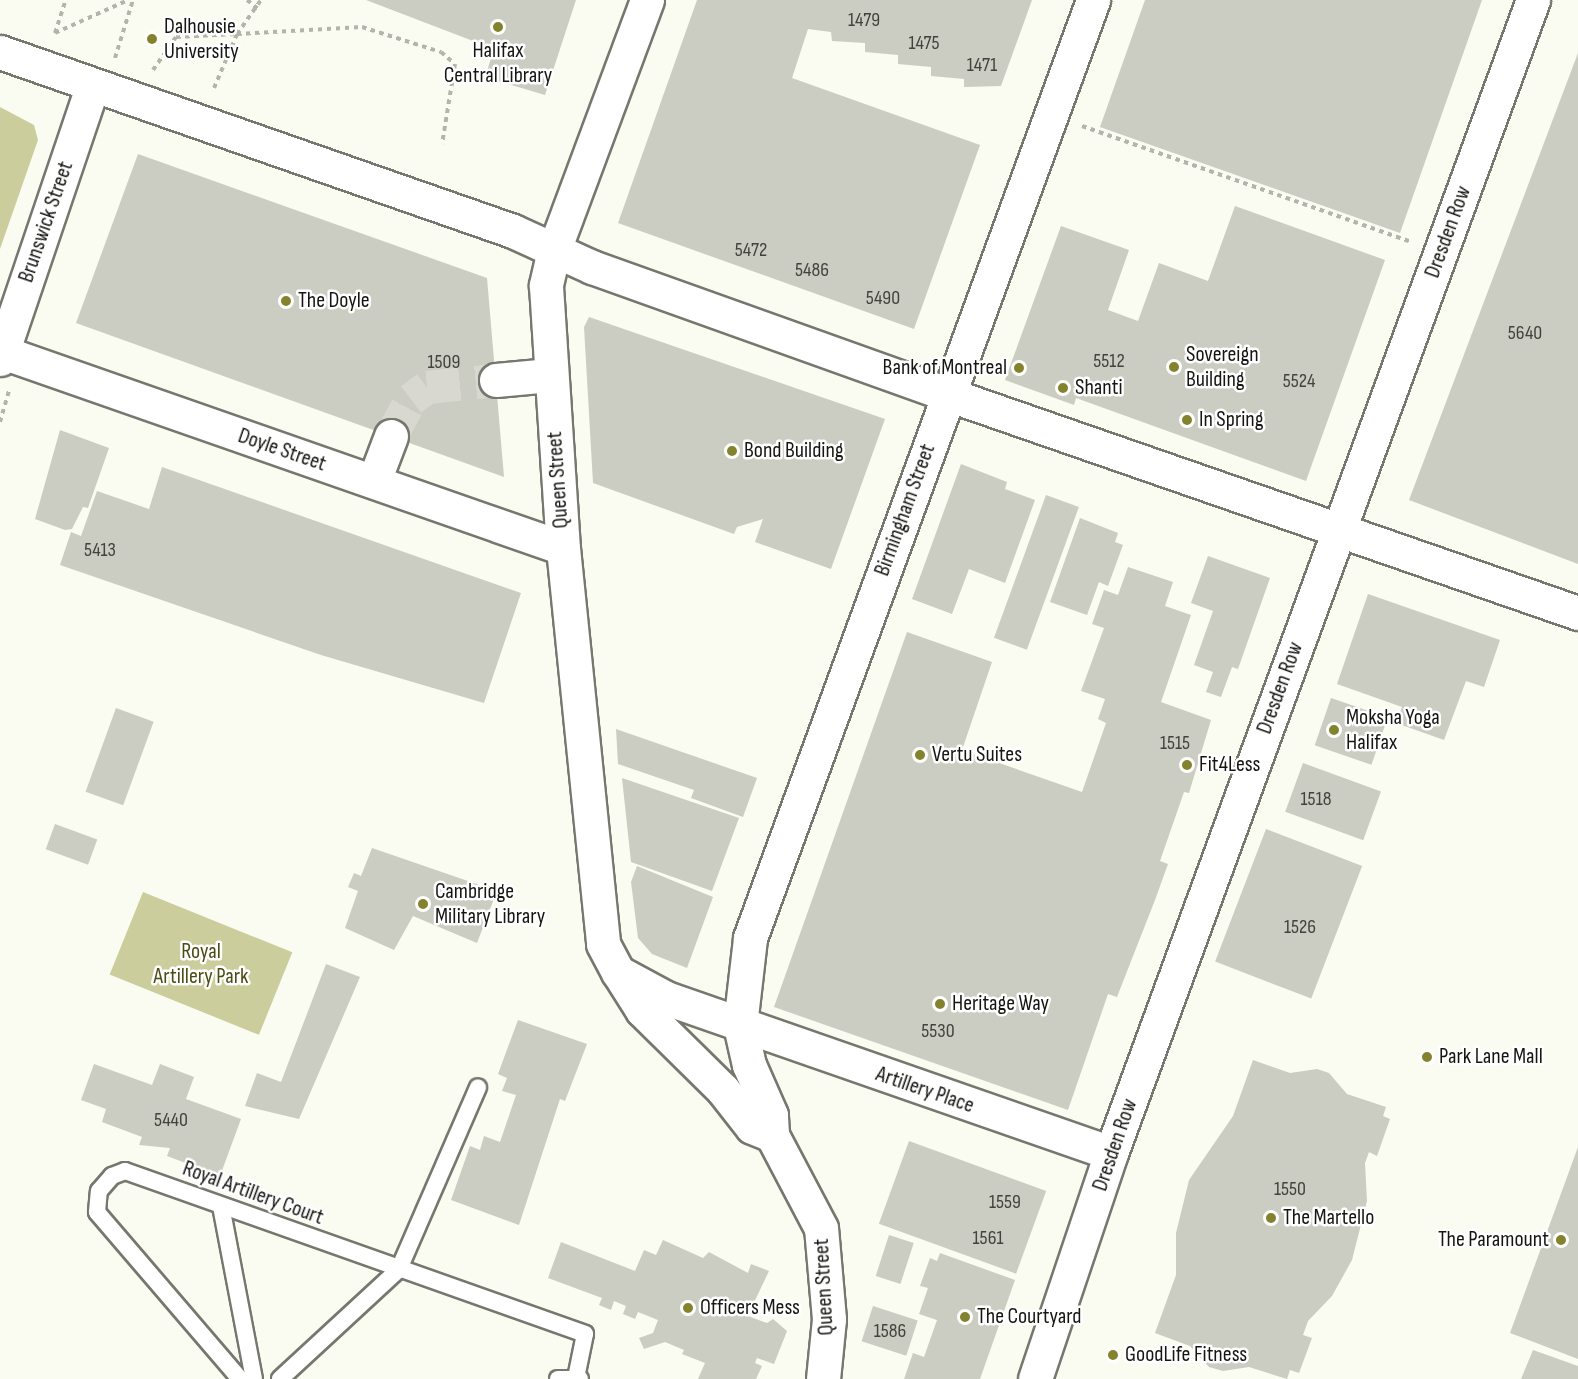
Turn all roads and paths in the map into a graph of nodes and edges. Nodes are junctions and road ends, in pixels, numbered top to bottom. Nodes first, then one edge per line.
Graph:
1 (66, 0) edge
2 (128, 0) edge
3 (247, 0) edge
4 (261, 0) edge
5 (648, 0) edge
6 (1093, 0) edge
7 (1533, 0) edge
8 (258, 9) junction
9 (237, 34) junction
10 (0, 52) edge
11 (93, 85) junction
12 (214, 88) dead end
13 (141, 102) junction
14 (1050, 114) junction
15 (442, 144) dead end
16 (554, 250) junction
17 (1440, 252) junction
18 (1, 356) edge
19 (550, 375) junction
20 (496, 380) tunnel mouth
21 (947, 394) junction
22 (391, 436) tunnel mouth
23 (374, 481) junction
24 (1337, 529) junction
25 (563, 548) junction
26 (1578, 613) edge
27 (618, 972) junction
28 (740, 1025) junction
29 (478, 1087) dead end
30 (772, 1135) junction
31 (1111, 1153) junction
32 (221, 1206) junction
33 (399, 1269) junction
34 (578, 1378) edge
35 (240, 1379) edge
36 (254, 1379) edge
37 (280, 1379) edge
38 (558, 1379) edge
39 (823, 1379) edge
40 (1035, 1379) edge

1 - 2 path
3 - 8 path
4 - 8 path
5 - 16 street, Queen Street
6 - 14 street, Birmingham Street
7 - 17 street, Dresden Row
8 - 9 path
9 - 12 path
9 - 13 path
9 - 15 path
10 - 11 street
11 - 13 street
11 - 18 street, Brunswick Street
13 - 16 street
14 - 17 path
14 - 21 street, Birmingham Street
16 - 19 street, Queen Street
16 - 21 street
17 - 24 street, Dresden Row
18 - 23 street, Doyle Street
19 - 20 street
19 - 25 street, Queen Street
21 - 24 street
21 - 28 street, Birmingham Street
22 - 23 street
23 - 25 street, Doyle Street
24 - 26 street
24 - 31 street, Dresden Row
25 - 27 street, Queen Street
27 - 28 street
27 - 30 street, Queen Street
28 - 30 street, Queen Street
28 - 31 street, Artillery Place
29 - 33 lane
30 - 39 street, Queen Street
31 - 40 street, Dresden Row
32 - 33 lane, Royal Artillery Court
32 - 35 lane, Royal Artillery Court
32 - 36 lane
33 - 34 lane, Royal Artillery Court
33 - 37 lane
34 - 38 lane, Royal Artillery Court

